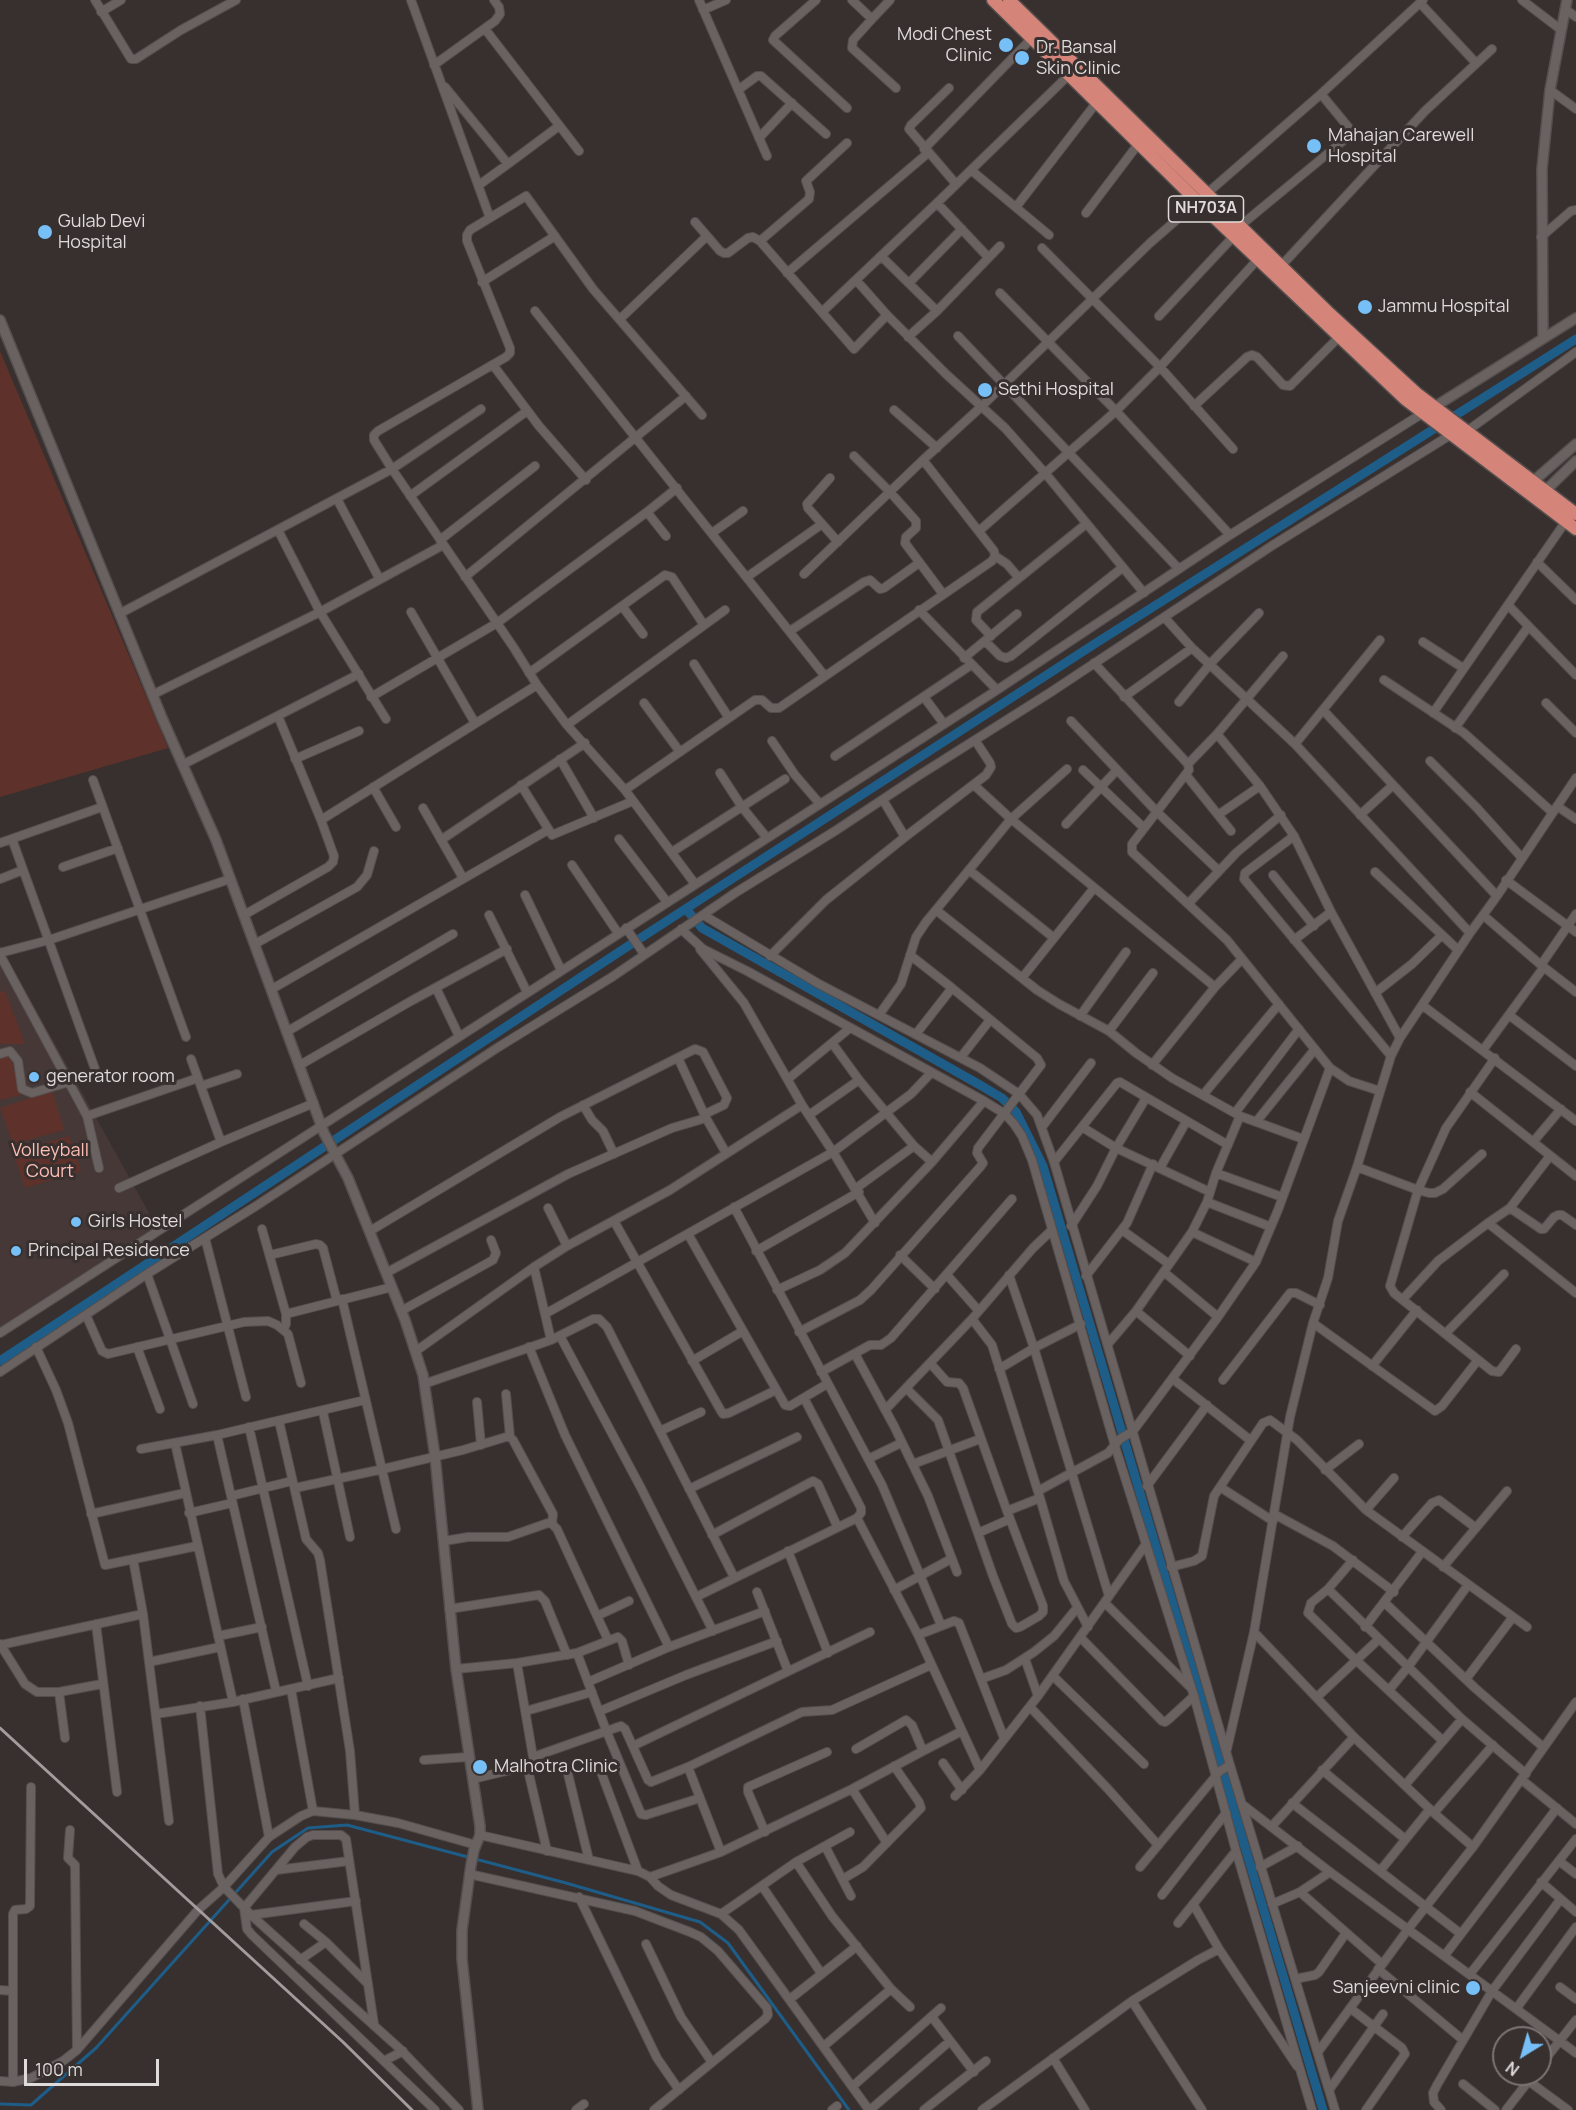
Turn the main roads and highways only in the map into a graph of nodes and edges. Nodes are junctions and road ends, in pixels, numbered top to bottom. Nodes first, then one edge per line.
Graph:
1 (993, 0) edge
2 (1009, 0) edge
3 (1073, 71) junction
4 (1202, 197) junction
5 (1237, 231) junction
6 (1433, 414) junction
7 (1573, 521) edge

1 - 3 highway, NH703A
2 - 3 highway, NH703A
3 - 4 highway, NH703A
3 - 4 highway, NH703A
4 - 5 highway, NH703A
5 - 6 highway, NH703A
5 - 6 highway, NH703A
6 - 7 highway, NH703A

